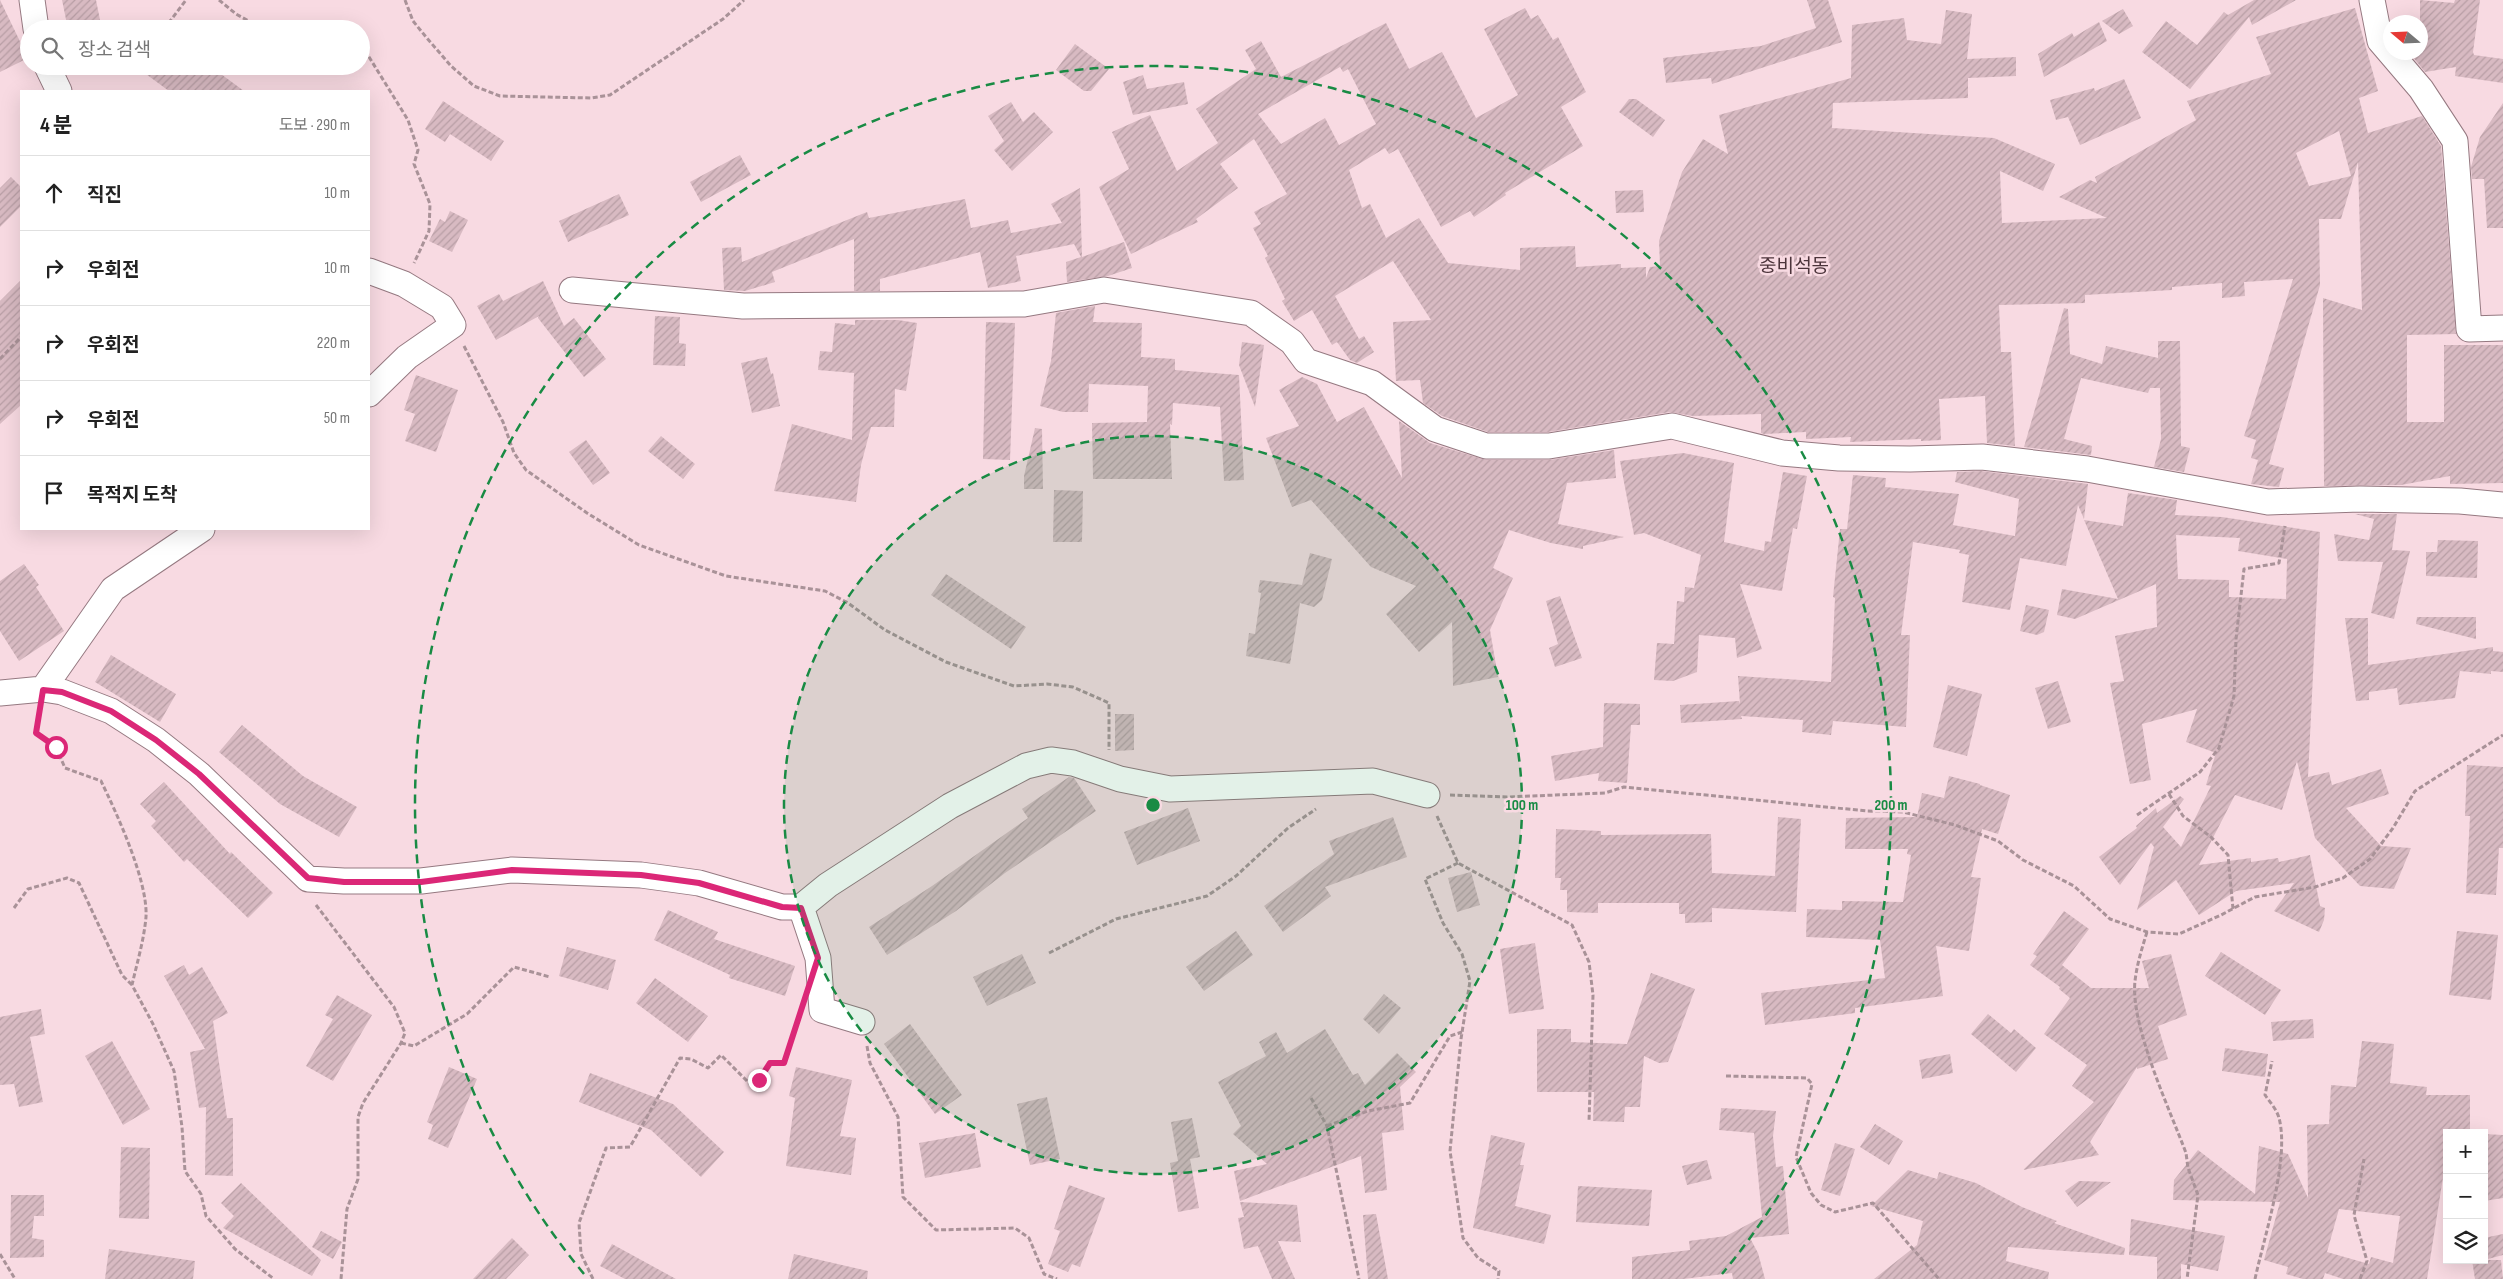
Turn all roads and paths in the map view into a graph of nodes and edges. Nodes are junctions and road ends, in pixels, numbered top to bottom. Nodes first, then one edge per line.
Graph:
1 (32, 0) edge
2 (186, 0) edge
3 (219, 0) edge
4 (405, 0) edge
5 (744, 0) edge
6 (2372, 0) edge
7 (35, 20) edge
8 (171, 20) edge
9 (246, 20) edge
10 (370, 59) edge
11 (51, 75) edge
12 (59, 90) edge
13 (370, 271) edge
14 (404, 284) junction
15 (572, 290) dead end
16 (453, 325) junction
17 (2503, 328) edge
18 (20, 339) edge
19 (0, 359) edge
20 (370, 393) edge
21 (2288, 501) junction
22 (2503, 505) edge
23 (201, 530) edge
24 (43, 690) junction
25 (0, 693) edge
26 (2503, 736) edge
27 (1109, 775) junction
28 (1428, 794) junction
29 (2169, 794) junction
30 (1319, 807) dead end
31 (2137, 815) dead end
32 (1458, 863) junction
33 (308, 878) junction
34 (14, 908) dead end
35 (801, 908) junction
36 (2233, 909) junction
37 (2147, 932) junction
38 (1048, 953) dead end
39 (550, 977) dead end
40 (132, 985) junction
41 (800, 1014) dead end
42 (862, 1022) joint
43 (1462, 1032) junction
44 (401, 1043) junction
45 (2272, 1061) dead end
46 (1726, 1076) dead end
47 (1311, 1098) dead end
48 (1589, 1122) dead end
49 (1327, 1126) junction
50 (2364, 1159) dead end
51 (0, 1254) edge
52 (14, 1279) edge
53 (274, 1279) edge
54 (341, 1279) edge
55 (593, 1279) edge
56 (1057, 1279) edge
57 (1359, 1279) edge
58 (1498, 1279) edge
59 (1939, 1279) edge
60 (2187, 1279) edge
61 (2255, 1279) edge
62 (2360, 1279) edge

1 - 7 street
2 - 8 path
3 - 9 path
4 - 5 path
6 - 17 street
10 - 14 path
11 - 12 street
13 - 14 street
14 - 16 street
15 - 21 street
16 - 20 street
16 - 27 path
18 - 19 path
21 - 22 street
21 - 29 path
23 - 24 street
24 - 25 street
24 - 33 street
24 - 40 path
26 - 36 path
27 - 28 street
27 - 35 street
28 - 32 path
28 - 37 path
29 - 31 path
29 - 36 path
30 - 38 path
32 - 43 path
32 - 48 path
33 - 35 street
33 - 44 path
34 - 40 path
35 - 42 street
36 - 37 path
37 - 60 path
39 - 44 path
40 - 53 path
41 - 55 path
42 - 56 path
43 - 49 path
43 - 58 path
44 - 54 path
45 - 61 path
46 - 59 path
47 - 49 path
49 - 57 path
50 - 62 path
51 - 52 path

